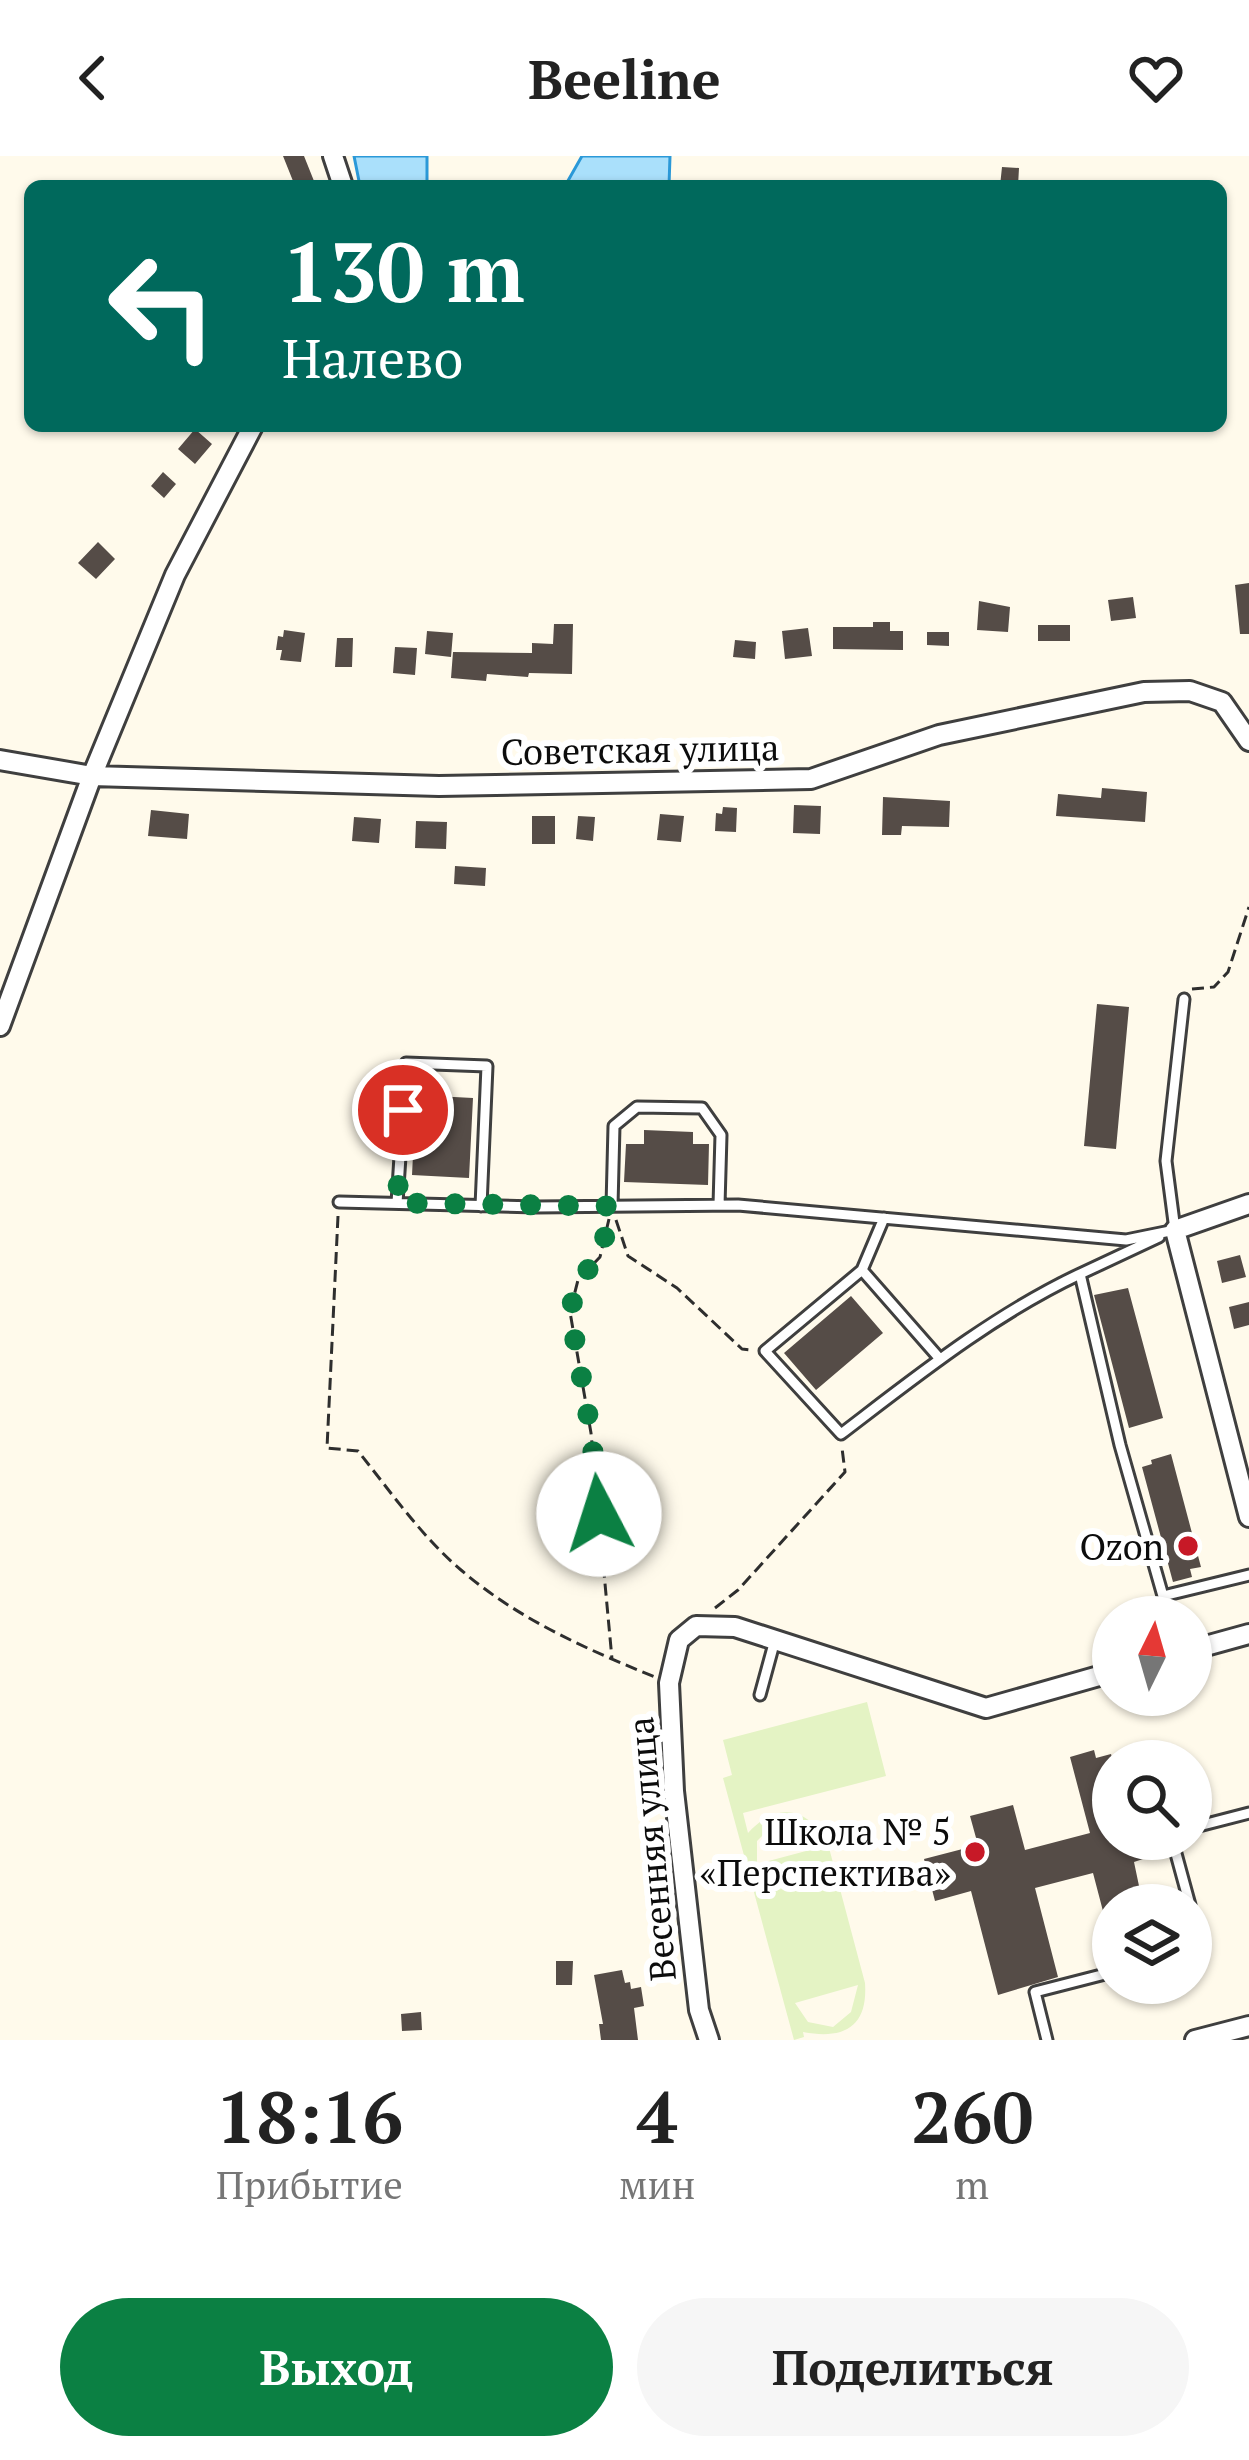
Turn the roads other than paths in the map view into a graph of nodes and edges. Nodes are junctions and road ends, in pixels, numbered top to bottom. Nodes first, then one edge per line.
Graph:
1 (250, 432) edge
2 (1249, 741) edge
3 (0, 760) edge
4 (92, 776) junction
5 (1184, 999) road end
6 (0, 1026) edge
7 (339, 1202) road end
8 (397, 1203) junction
9 (1249, 1204) edge
10 (719, 1205) junction
11 (481, 1206) junction
12 (612, 1206) junction
13 (884, 1218) junction
14 (1175, 1230) junction
15 (862, 1270) junction
16 (1080, 1274) junction
17 (940, 1359) junction
18 (1249, 1517) edge
19 (1249, 1575) edge
20 (1249, 1634) edge
21 (775, 1640) junction
22 (1212, 1644) edge
23 (1092, 1678) edge
24 (760, 1695) dead end
25 (1249, 1813) edge
26 (1212, 1823) edge
27 (1092, 1977) edge
28 (1249, 2026) edge
29 (709, 2040) edge
30 (1047, 2040) edge
31 (1195, 2040) edge

1 - 4 street
2 - 4 street, Советская улица
3 - 4 street, Советская улица
4 - 6 street
5 - 14 lane
7 - 8 lane
8 - 11 lane
8 - 11 lane
9 - 14 street
10 - 12 lane
10 - 12 lane
10 - 13 lane
11 - 12 lane
13 - 14 lane
13 - 15 lane
14 - 16 lane
14 - 18 street
15 - 17 lane
15 - 17 lane
16 - 17 lane
16 - 19 lane
20 - 22 street
21 - 23 street
21 - 24 lane
21 - 29 street, Весенняя улица
25 - 26 lane
27 - 30 lane
28 - 31 street

